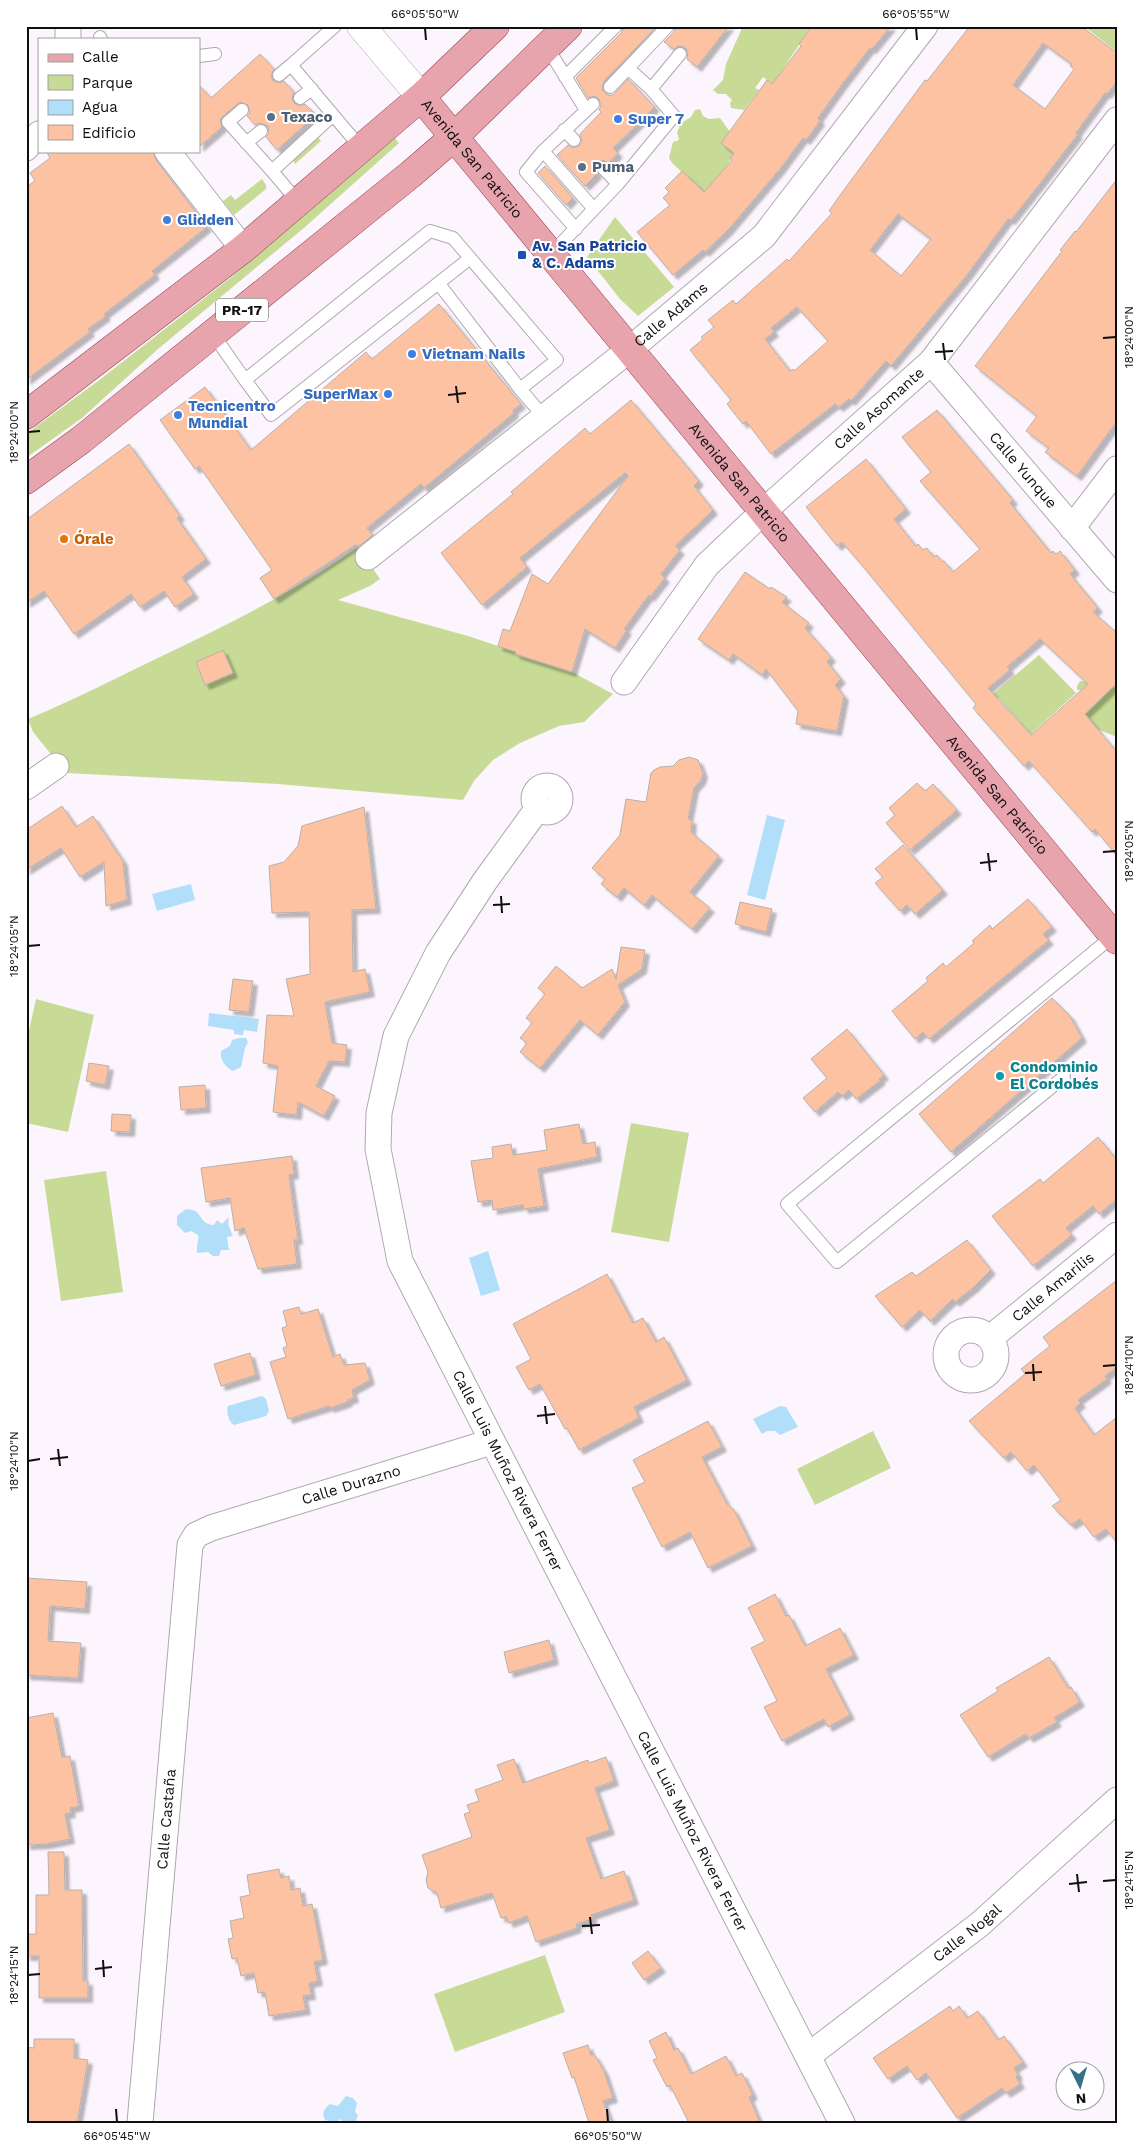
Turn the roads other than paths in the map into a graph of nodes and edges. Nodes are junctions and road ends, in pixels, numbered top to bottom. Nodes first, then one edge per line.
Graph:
1 (335, 26) edge
2 (361, 26) edge
3 (495, 26) edge
4 (568, 26) edge
5 (925, 26) edge
6 (663, 29) edge
7 (615, 30) edge
8 (547, 47) junction
9 (215, 54) dead end
10 (680, 54) dead end
11 (200, 56) edge
12 (291, 65) junction
13 (629, 69) junction
14 (279, 75) dead end
15 (565, 77) junction
16 (614, 80) dead end
17 (651, 89) junction
18 (312, 90) junction
19 (421, 97) junction
20 (300, 98) dead end
21 (242, 110) dead end
22 (333, 115) junction
23 (1117, 120) edge
24 (564, 130) junction
25 (261, 131) dead end
26 (38, 135) edge
27 (455, 136) junction
28 (574, 140) dead end
29 (246, 143) junction
30 (26, 148) edge
31 (361, 148) junction
32 (543, 151) junction
33 (168, 152) edge
34 (603, 168) dead end
35 (272, 172) junction
36 (618, 184) junction
37 (298, 202) junction
38 (594, 209) junction
39 (576, 229) junction
40 (243, 249) junction
41 (550, 254) junction
42 (469, 259) junction
43 (439, 284) junction
44 (213, 334) junction
45 (629, 350) junction
46 (931, 362) junction
47 (245, 380) junction
48 (520, 389) junction
49 (26, 415) edge
50 (544, 417) junction
51 (1117, 469) edge
52 (26, 480) edge
53 (764, 511) junction
54 (1072, 528) junction
55 (368, 557) dead end
56 (1117, 580) edge
57 (624, 682) dead end
58 (56, 766) dead end
59 (26, 787) edge
60 (538, 808) dead end
61 (1115, 938) edge
62 (1064, 1077) dead end
63 (1117, 1235) edge
64 (990, 1338) dead end
65 (491, 1442) junction
66 (211, 1528) joint
67 (1117, 1800) edge
68 (808, 2056) junction
69 (140, 2123) edge
70 (842, 2123) edge

1 - 12 lane
2 - 19 street, Avenida San Patricio
3 - 19 main road, PR-17
4 - 8 main road, PR-17
5 - 45 street, Calle Adams
6 - 13 lane
7 - 15 lane
8 - 15 lane
8 - 27 main road, PR-17
9 - 11 lane
10 - 17 lane
12 - 14 lane
12 - 18 lane
13 - 16 lane
13 - 17 lane
15 - 24 lane
17 - 36 lane
18 - 20 lane
18 - 22 lane
19 - 27 main road, Avenida San Patricio
19 - 31 main road, PR-17
21 - 29 lane
22 - 31 lane
22 - 35 lane
23 - 46 street, Calle Asomante
24 - 28 lane
24 - 32 lane
25 - 29 lane
26 - 30 street
27 - 41 main road, Avenida San Patricio
27 - 44 main road, PR-17
29 - 35 lane
31 - 37 main road, PR-17
32 - 38 lane
32 - 39 lane
33 - 40 street
34 - 36 lane
35 - 37 lane
36 - 38 lane
37 - 40 main road, PR-17
38 - 39 lane
39 - 41 lane
40 - 49 main road, PR-17
41 - 45 main road, Avenida San Patricio
42 - 43 lane
42 - 47 lane
42 - 48 lane
43 - 47 lane
43 - 48 lane
44 - 47 lane
44 - 52 main road, PR-17
45 - 50 street, Calle Adams
45 - 53 main road, Avenida San Patricio
46 - 53 street, Calle Asomante
46 - 54 street, Calle Yunque
48 - 50 lane
50 - 55 street, Calle Adams
51 - 54 street
53 - 57 street, Calle Asomante
53 - 61 main road, Avenida San Patricio
54 - 56 street, Calle Yunque
58 - 59 street
60 - 65 street, Calle Luis Muñoz Rivera Ferrer
61 - 62 lane
63 - 64 street, Calle Amarilis
65 - 66 street, Calle Durazno
65 - 68 street, Calle Luis Muñoz Rivera Ferrer
66 - 69 street, Calle Castaña
67 - 68 street, Calle Nogal
68 - 70 street, Calle Luis Muñoz Rivera Ferrer

